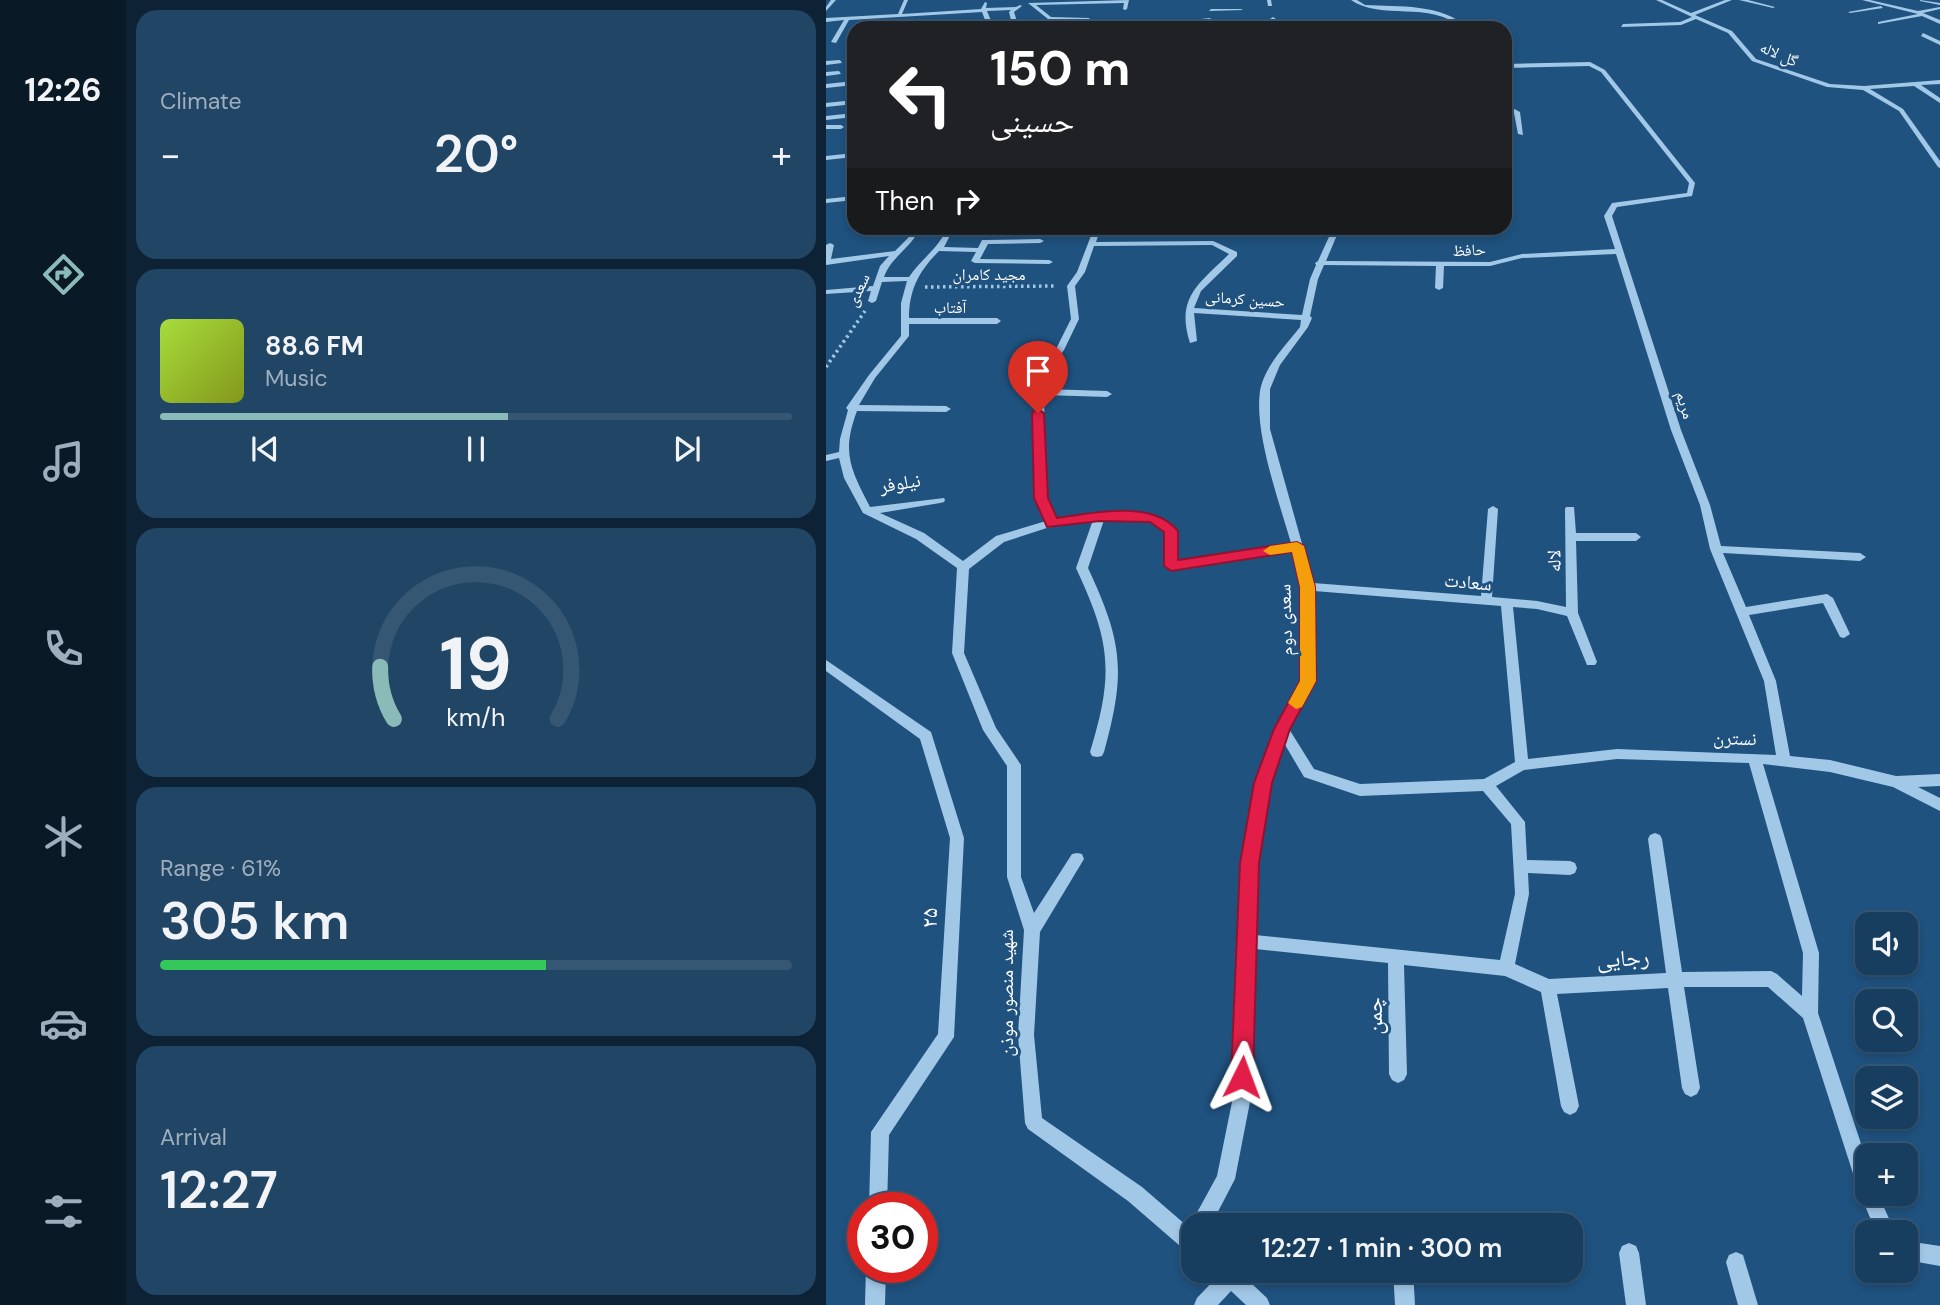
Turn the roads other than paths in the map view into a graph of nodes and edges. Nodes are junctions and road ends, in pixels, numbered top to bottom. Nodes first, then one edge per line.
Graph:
1 (834, 0) edge
2 (906, 0) edge
3 (988, 0) edge
4 (1353, 0) edge
5 (1658, 0) edge
6 (1730, 0) edge
7 (1741, 0) edge
8 (1864, 0) edge
9 (1922, 0) edge
10 (1029, 2) edge
11 (1044, 2) edge
12 (1215, 2) dead end
13 (1888, 6) junction
14 (1940, 6) edge
15 (1773, 7) dead end
16 (983, 8) junction
17 (1017, 8) junction
18 (826, 9) edge
19 (1125, 9) dead end
20 (1211, 10) junction
21 (1241, 10) dead end
22 (1850, 12) dead end
23 (900, 13) junction
24 (1920, 13) junction
25 (1695, 15) junction
26 (848, 18) junction
27 (826, 20) edge
28 (1210, 20) joint
29 (988, 21) edge
30 (1013, 21) edge
31 (1088, 21) edge
32 (1193, 21) edge
33 (1458, 21) edge
34 (1940, 22) edge
35 (1880, 23) dead end
36 (1623, 26) dead end
37 (1923, 35) dead end
38 (834, 41) dead end
39 (1940, 43) edge
40 (840, 62) dead end
41 (826, 63) edge
42 (1512, 66) edge
43 (839, 73) dead end
44 (826, 74) edge
45 (1940, 82) edge
46 (847, 84) edge
47 (1915, 84) junction
48 (826, 86) edge
49 (1864, 88) junction
50 (1940, 100) edge
51 (847, 103) edge
52 (826, 105) edge
53 (1512, 110) edge
54 (847, 116) edge
55 (826, 118) edge
56 (826, 127) edge
57 (841, 127) dead end
58 (1521, 134) dead end
59 (847, 156) edge
60 (826, 158) edge
61 (1940, 166) edge
62 (847, 199) edge
63 (826, 201) edge
64 (911, 235) edge
65 (948, 235) edge
66 (1094, 235) edge
67 (1333, 235) edge
68 (1040, 242) dead end
69 (1090, 244) junction
70 (830, 245) dead end
71 (938, 249) junction
72 (978, 250) junction
73 (1620, 251) junction
74 (897, 253) junction
75 (1049, 262) dead end
76 (827, 263) edge
77 (1319, 263) junction
78 (1440, 265) junction
79 (909, 283) junction
80 (878, 284) junction
81 (1440, 288) dead end
82 (826, 292) edge
83 (872, 301) road end
84 (1189, 310) junction
85 (1308, 318) junction
86 (904, 321) junction
87 (996, 321) dead end
88 (1193, 341) dead end
89 (1038, 392) junction
90 (1107, 394) dead end
91 (850, 408) junction
92 (946, 409) dead end
93 (844, 454) junction
94 (826, 458) edge
95 (940, 500) dead end
96 (1493, 509) dead end
97 (1570, 509) dead end
98 (867, 511) junction
99 (1100, 516) junction
100 (1052, 523) junction
101 (1571, 537) junction
102 (1636, 537) dead end
103 (1297, 546) junction
104 (1716, 549) junction
105 (1860, 557) dead end
106 (963, 567) junction
107 (1308, 587) junction
108 (1486, 601) junction
109 (1507, 603) junction
110 (1572, 612) junction
111 (1742, 612) junction
112 (1844, 634) dead end
113 (1591, 662) dead end
114 (826, 665) edge
115 (1282, 729) junction
116 (1097, 752) dead end
117 (1754, 758) junction
118 (1784, 761) junction
119 (1522, 765) junction
120 (1940, 780) edge
121 (1896, 782) junction
122 (1486, 785) junction
123 (1940, 804) edge
124 (1655, 839) dead end
125 (1077, 859) dead end
126 (1521, 866) junction
127 (1570, 868) dead end
128 (1032, 930) junction
129 (1247, 941) junction
130 (1396, 958) junction
131 (1506, 968) junction
132 (1677, 980) junction
133 (1548, 988) junction
134 (1810, 1013) junction
135 (1398, 1074) dead end
136 (1691, 1088) dead end
137 (1570, 1106) dead end
138 (1855, 1151) edge
139 (878, 1192) edge
140 (1208, 1213) edge
141 (1181, 1232) edge
142 (1629, 1253) dead end
143 (1918, 1253) edge
144 (1940, 1256) edge
145 (1736, 1262) dead end
146 (876, 1283) edge
147 (1220, 1283) edge
148 (1236, 1283) edge
149 (1404, 1283) edge
150 (875, 1305) edge
151 (1204, 1305) edge
152 (1260, 1305) edge
153 (1405, 1305) edge
154 (1636, 1305) edge
155 (1748, 1305) edge

1 - 18 street
2 - 23 street
3 - 16 street
4 - 33 street
5 - 25 street, گل لاله
6 - 25 street
7 - 15 street
8 - 13 street
9 - 14 street
10 - 11 street
10 - 17 street
10 - 31 street
11 - 19 street
12 - 20 street
13 - 22 street
13 - 24 street
14 - 24 street
16 - 17 street
16 - 23 street
16 - 29 street
17 - 30 street
20 - 21 street
20 - 28 street
23 - 26 street
24 - 34 street
24 - 35 street
25 - 36 street
25 - 49 street, گل لاله
26 - 27 street
26 - 38 street
28 - 32 street
37 - 39 street
40 - 41 street
42 - 73 street, مریم
43 - 44 street
45 - 47 street, گل لاله
46 - 48 street
47 - 49 street, گل لاله
47 - 50 street
49 - 61 street
51 - 52 street
53 - 58 street
54 - 55 street
56 - 57 street
59 - 60 street
62 - 63 street
64 - 74 street, سعدی
65 - 71 street
66 - 69 street
67 - 77 street, سعدی دوم
68 - 72 street
69 - 84 street, حسین کرمانی
69 - 89 street
70 - 76 street
71 - 72 street
71 - 79 street
72 - 75 street
73 - 78 street, حافظ
73 - 104 street, مریم
74 - 76 street
74 - 80 street, سعدی
77 - 78 street, حافظ
77 - 85 street, سعدی دوم
78 - 81 street
79 - 80 street
79 - 86 street
80 - 82 street
80 - 83 street, سعدی
84 - 85 street, حسین کرمانی
84 - 88 street
85 - 103 street, سعدی دوم
86 - 87 street, آفتاب
86 - 91 street
89 - 90 street
89 - 100 street
91 - 92 street
91 - 93 street
93 - 94 street
93 - 98 street
95 - 98 street, نیلوفر
96 - 108 street
97 - 101 street, لاله
98 - 106 street
99 - 100 street
99 - 103 street
99 - 116 street
100 - 106 street
101 - 102 street
101 - 110 street, لاله
103 - 107 street, سعدی دوم
104 - 105 street
104 - 111 street, مریم
106 - 128 street, شهید منصور موذن
107 - 108 street, سعادت
107 - 115 street, سعدی دوم
108 - 109 street, سعادت
109 - 110 street, سعادت
109 - 119 street
110 - 113 street
111 - 112 street
111 - 118 street, مریم
114 - 139 street, ۲۵
115 - 122 street
115 - 129 street, سعدی دوم
117 - 118 street, نسترن
117 - 119 street, نسترن
117 - 134 street
118 - 121 street, نسترن
119 - 122 street
120 - 121 street
121 - 123 street, نسترن
122 - 126 street
124 - 132 street
125 - 128 street
126 - 127 street
126 - 131 street
128 - 141 street, شهید منصور موذن
129 - 130 street, رجایی
129 - 140 street, سعدی دوم
130 - 131 street, رجایی
130 - 135 street, چمن
131 - 133 street, رجایی
132 - 133 street, رجایی
132 - 134 street, رجایی
132 - 136 street
133 - 137 street
134 - 138 street
142 - 154 street
143 - 144 street
145 - 155 street
146 - 150 street
147 - 151 street
148 - 152 street
149 - 153 street

